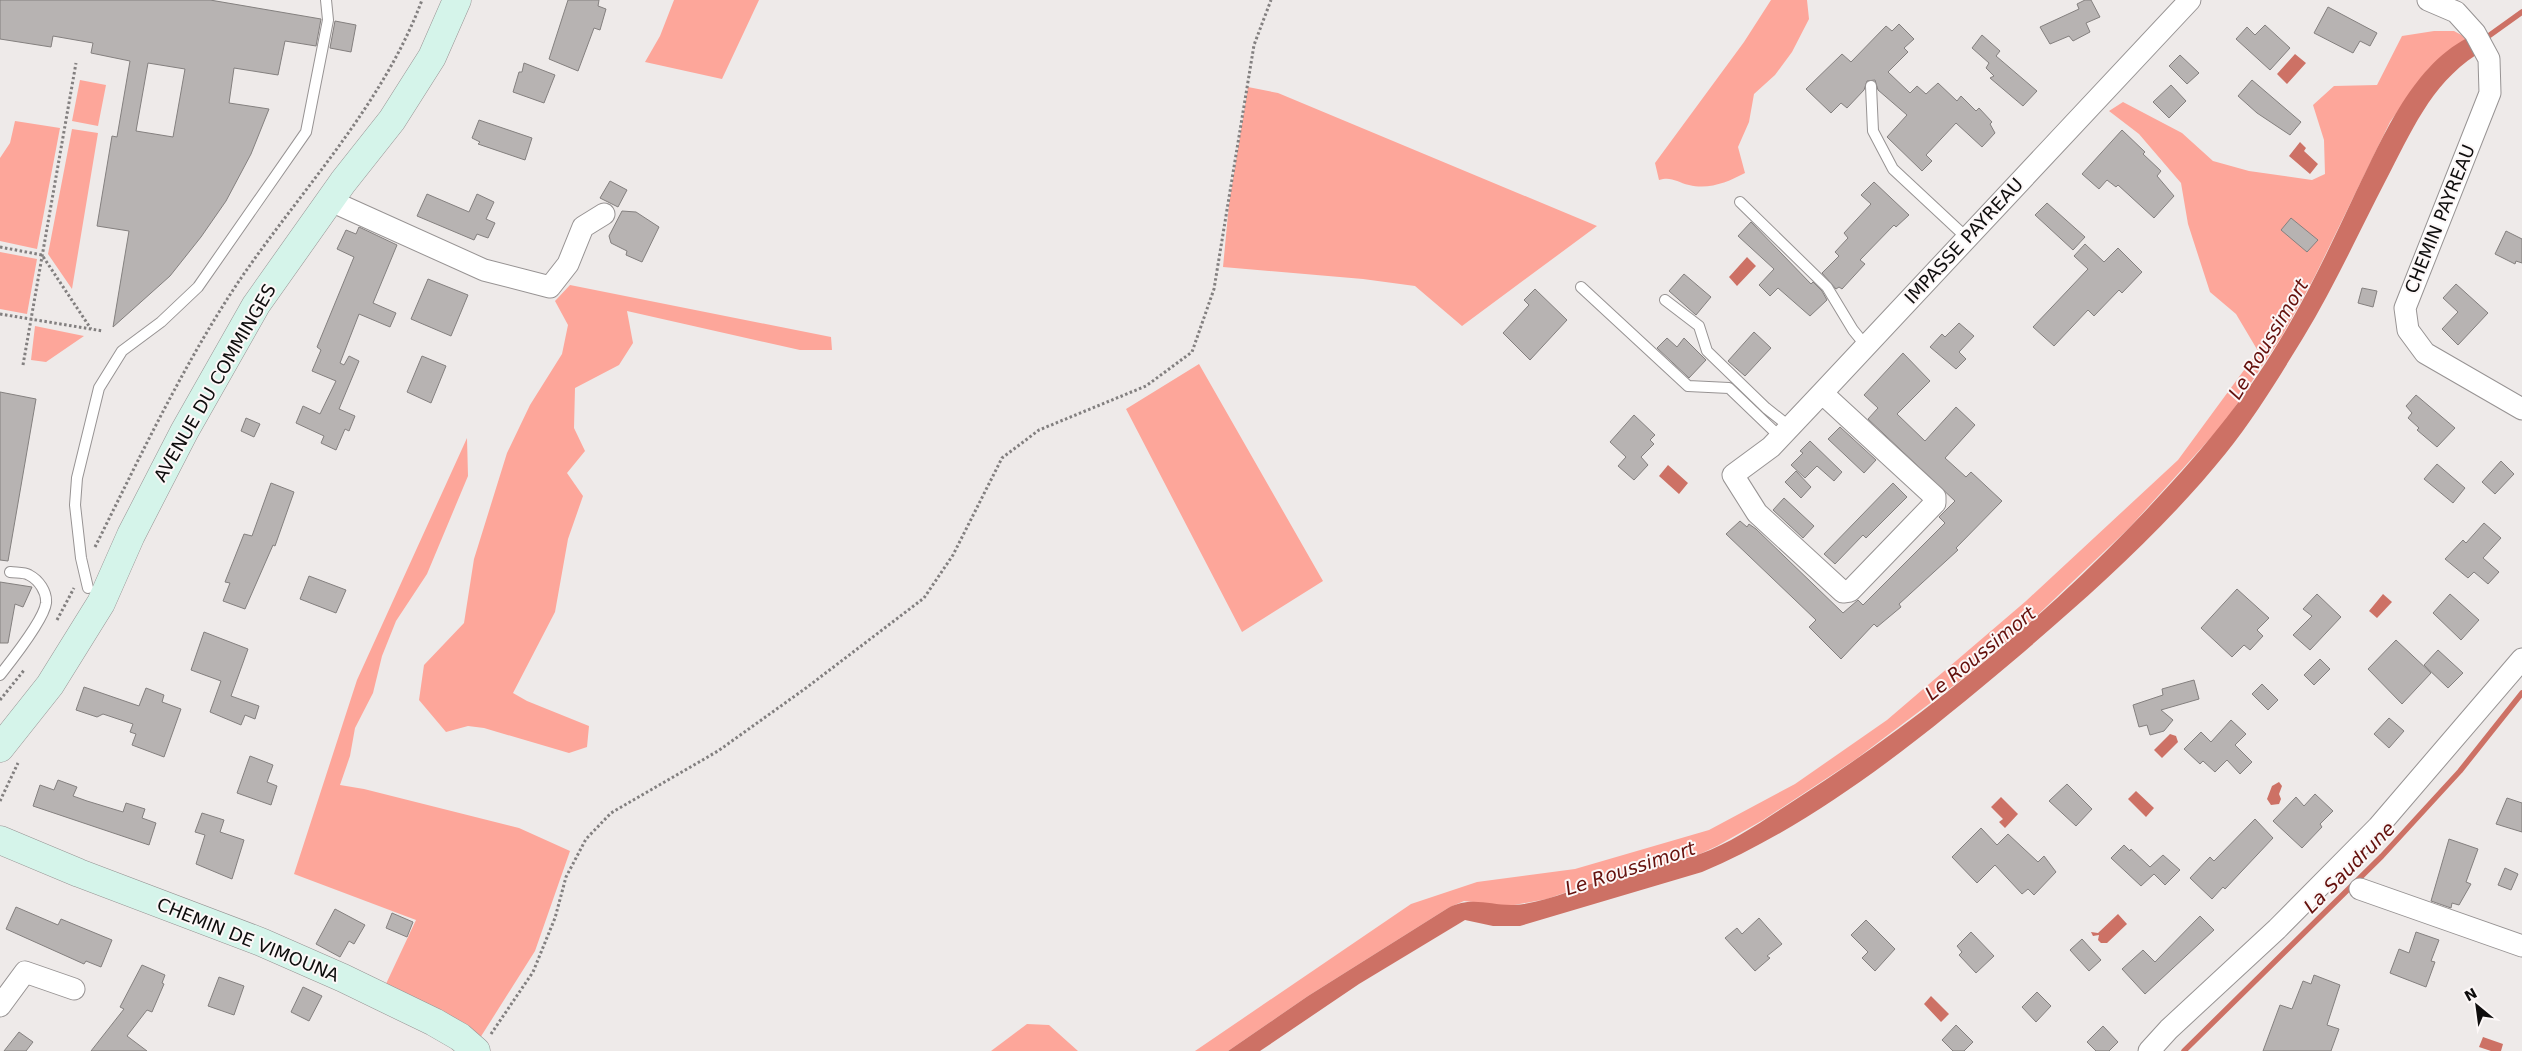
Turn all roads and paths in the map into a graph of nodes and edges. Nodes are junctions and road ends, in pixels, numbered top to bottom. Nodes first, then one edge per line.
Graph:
1 (326, 0) edge
2 (436, 0) edge
3 (457, 0) edge
4 (1271, 0) edge
5 (2190, 0) edge
6 (2428, 0) edge
7 (76, 63) dead end
8 (1870, 86) dead end
9 (330, 201) junction
10 (1740, 202) dead end
11 (604, 214) dead end
12 (1967, 238) junction
13 (0, 247) edge
14 (42, 255) junction
15 (1581, 287) dead end
16 (1665, 300) dead end
17 (0, 314) edge
18 (31, 319) junction
19 (91, 329) junction
20 (103, 331) dead end
21 (1866, 346) junction
22 (23, 365) dead end
23 (1822, 393) junction
24 (2522, 409) edge
25 (1785, 432) junction
26 (10, 572) dead end
27 (88, 588) junction
28 (2522, 659) edge
29 (0, 675) edge
30 (0, 721) edge
31 (0, 748) edge
32 (4, 837) edge
33 (2360, 889) dead end
34 (2522, 946) edge
35 (74, 989) dead end
36 (0, 1006) edge
37 (483, 1044) edge
38 (2150, 1051) edge

1 - 27 lane
2 - 27 main road, AVENUE DU COMMINGES
3 - 9 main road, AVENUE DU COMMINGES
4 - 37 path
5 - 12 street, IMPASSE PAYREAU
6 - 24 street, CHEMIN PAYREAU
7 - 14 path
8 - 12 lane
9 - 11 street
9 - 31 main road, AVENUE DU COMMINGES
10 - 21 lane
12 - 21 street, IMPASSE PAYREAU
13 - 14 path
14 - 18 path
14 - 19 path
15 - 25 lane
16 - 25 lane
17 - 18 path
18 - 19 path
18 - 22 path
19 - 20 path
21 - 23 street, IMPASSE PAYREAU
23 - 25 street, IMPASSE PAYREAU
23 - 25 street, IMPASSE PAYREAU
26 - 29 lane
27 - 30 main road, AVENUE DU COMMINGES
28 - 38 street
32 - 37 main road, CHEMIN DE VIMOUNA
33 - 34 street
35 - 36 street

